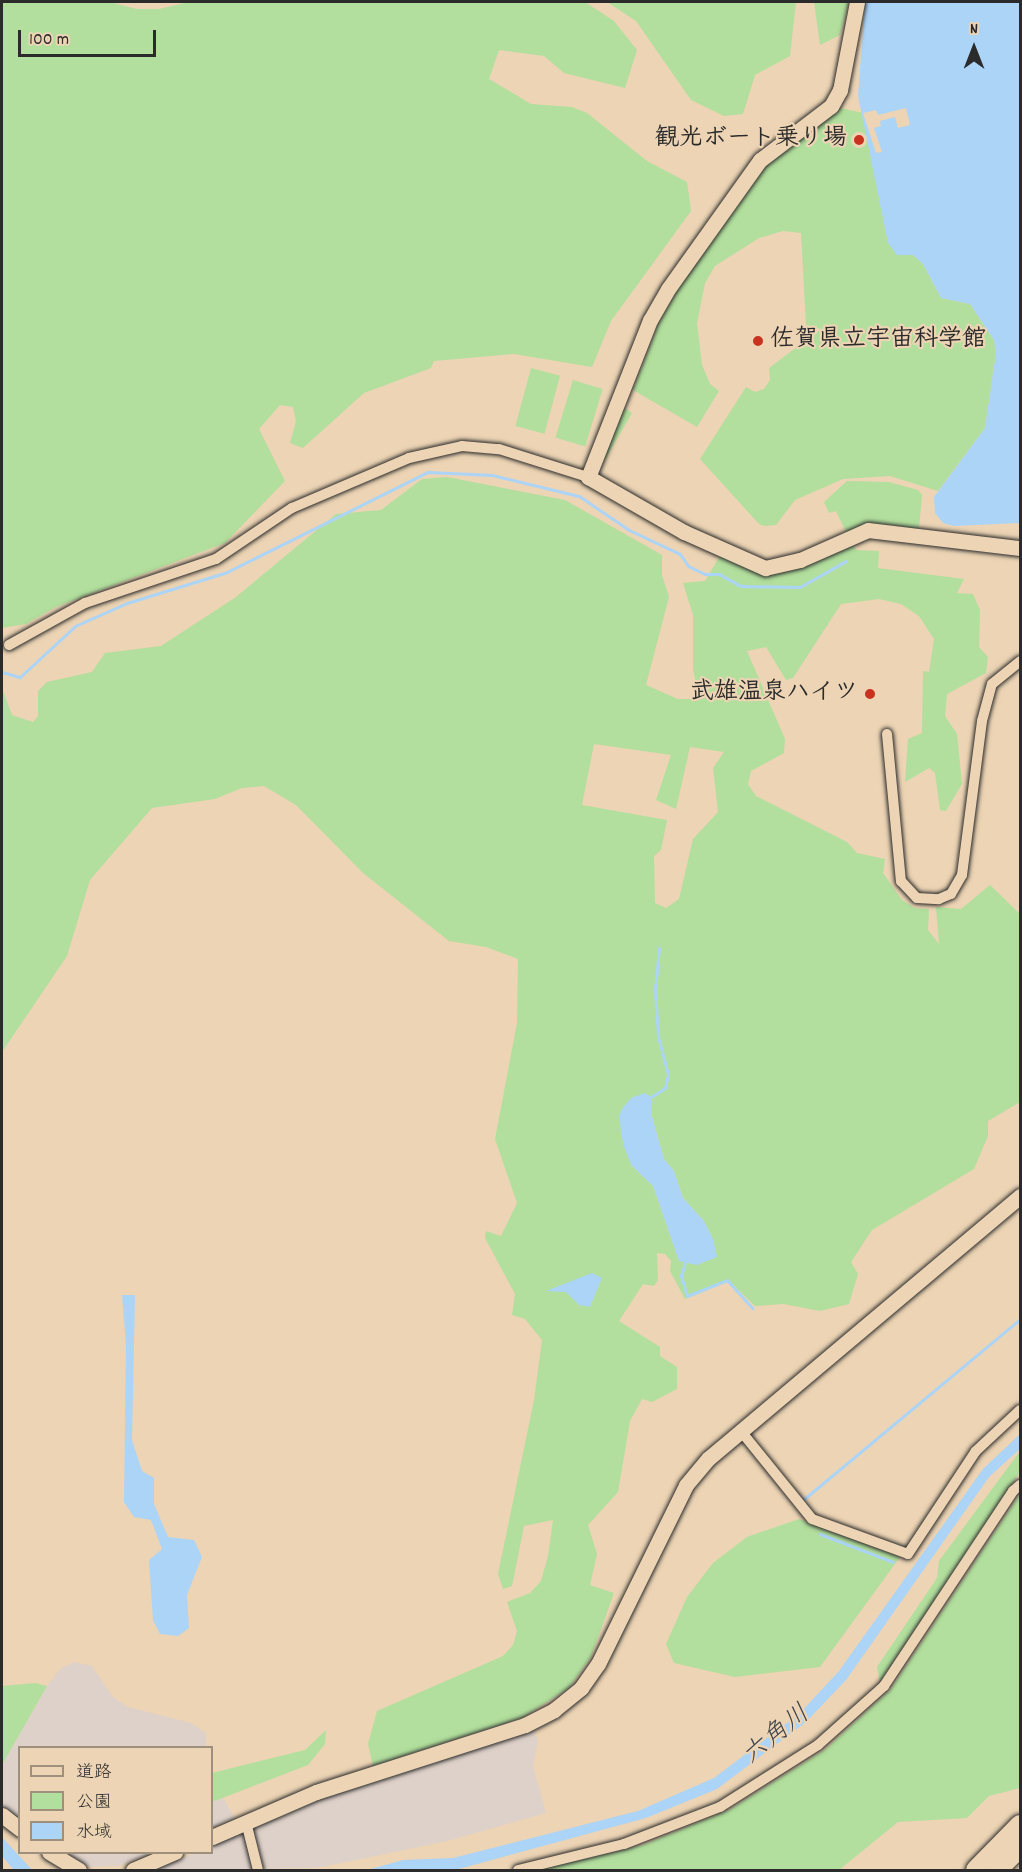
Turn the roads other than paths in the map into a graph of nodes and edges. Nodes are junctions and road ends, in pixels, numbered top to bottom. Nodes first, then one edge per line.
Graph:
1 (857, 2) edge
2 (588, 477) junction
3 (1020, 548) edge
4 (9, 645) dead end
5 (1020, 661) edge
6 (887, 734) dead end
7 (1020, 1196) edge
8 (1020, 1410) edge
9 (740, 1430) junction
10 (1020, 1485) edge
11 (2, 1815) edge
12 (246, 1822) junction
13 (1020, 1825) edge
14 (18, 1827) edge
15 (213, 1837) edge
16 (1020, 1847) edge
17 (52, 1854) edge
18 (170, 1854) edge
19 (257, 1868) edge
20 (79, 1870) edge
21 (133, 1870) edge
22 (518, 1870) edge
23 (976, 1870) edge
24 (997, 1870) edge

1 - 2 street
2 - 3 street
2 - 4 street
5 - 6 street
7 - 9 street
8 - 9 street
9 - 12 street
10 - 22 street
11 - 14 street
12 - 15 street
12 - 19 street
13 - 23 highway
16 - 24 highway
17 - 20 street
18 - 21 street

